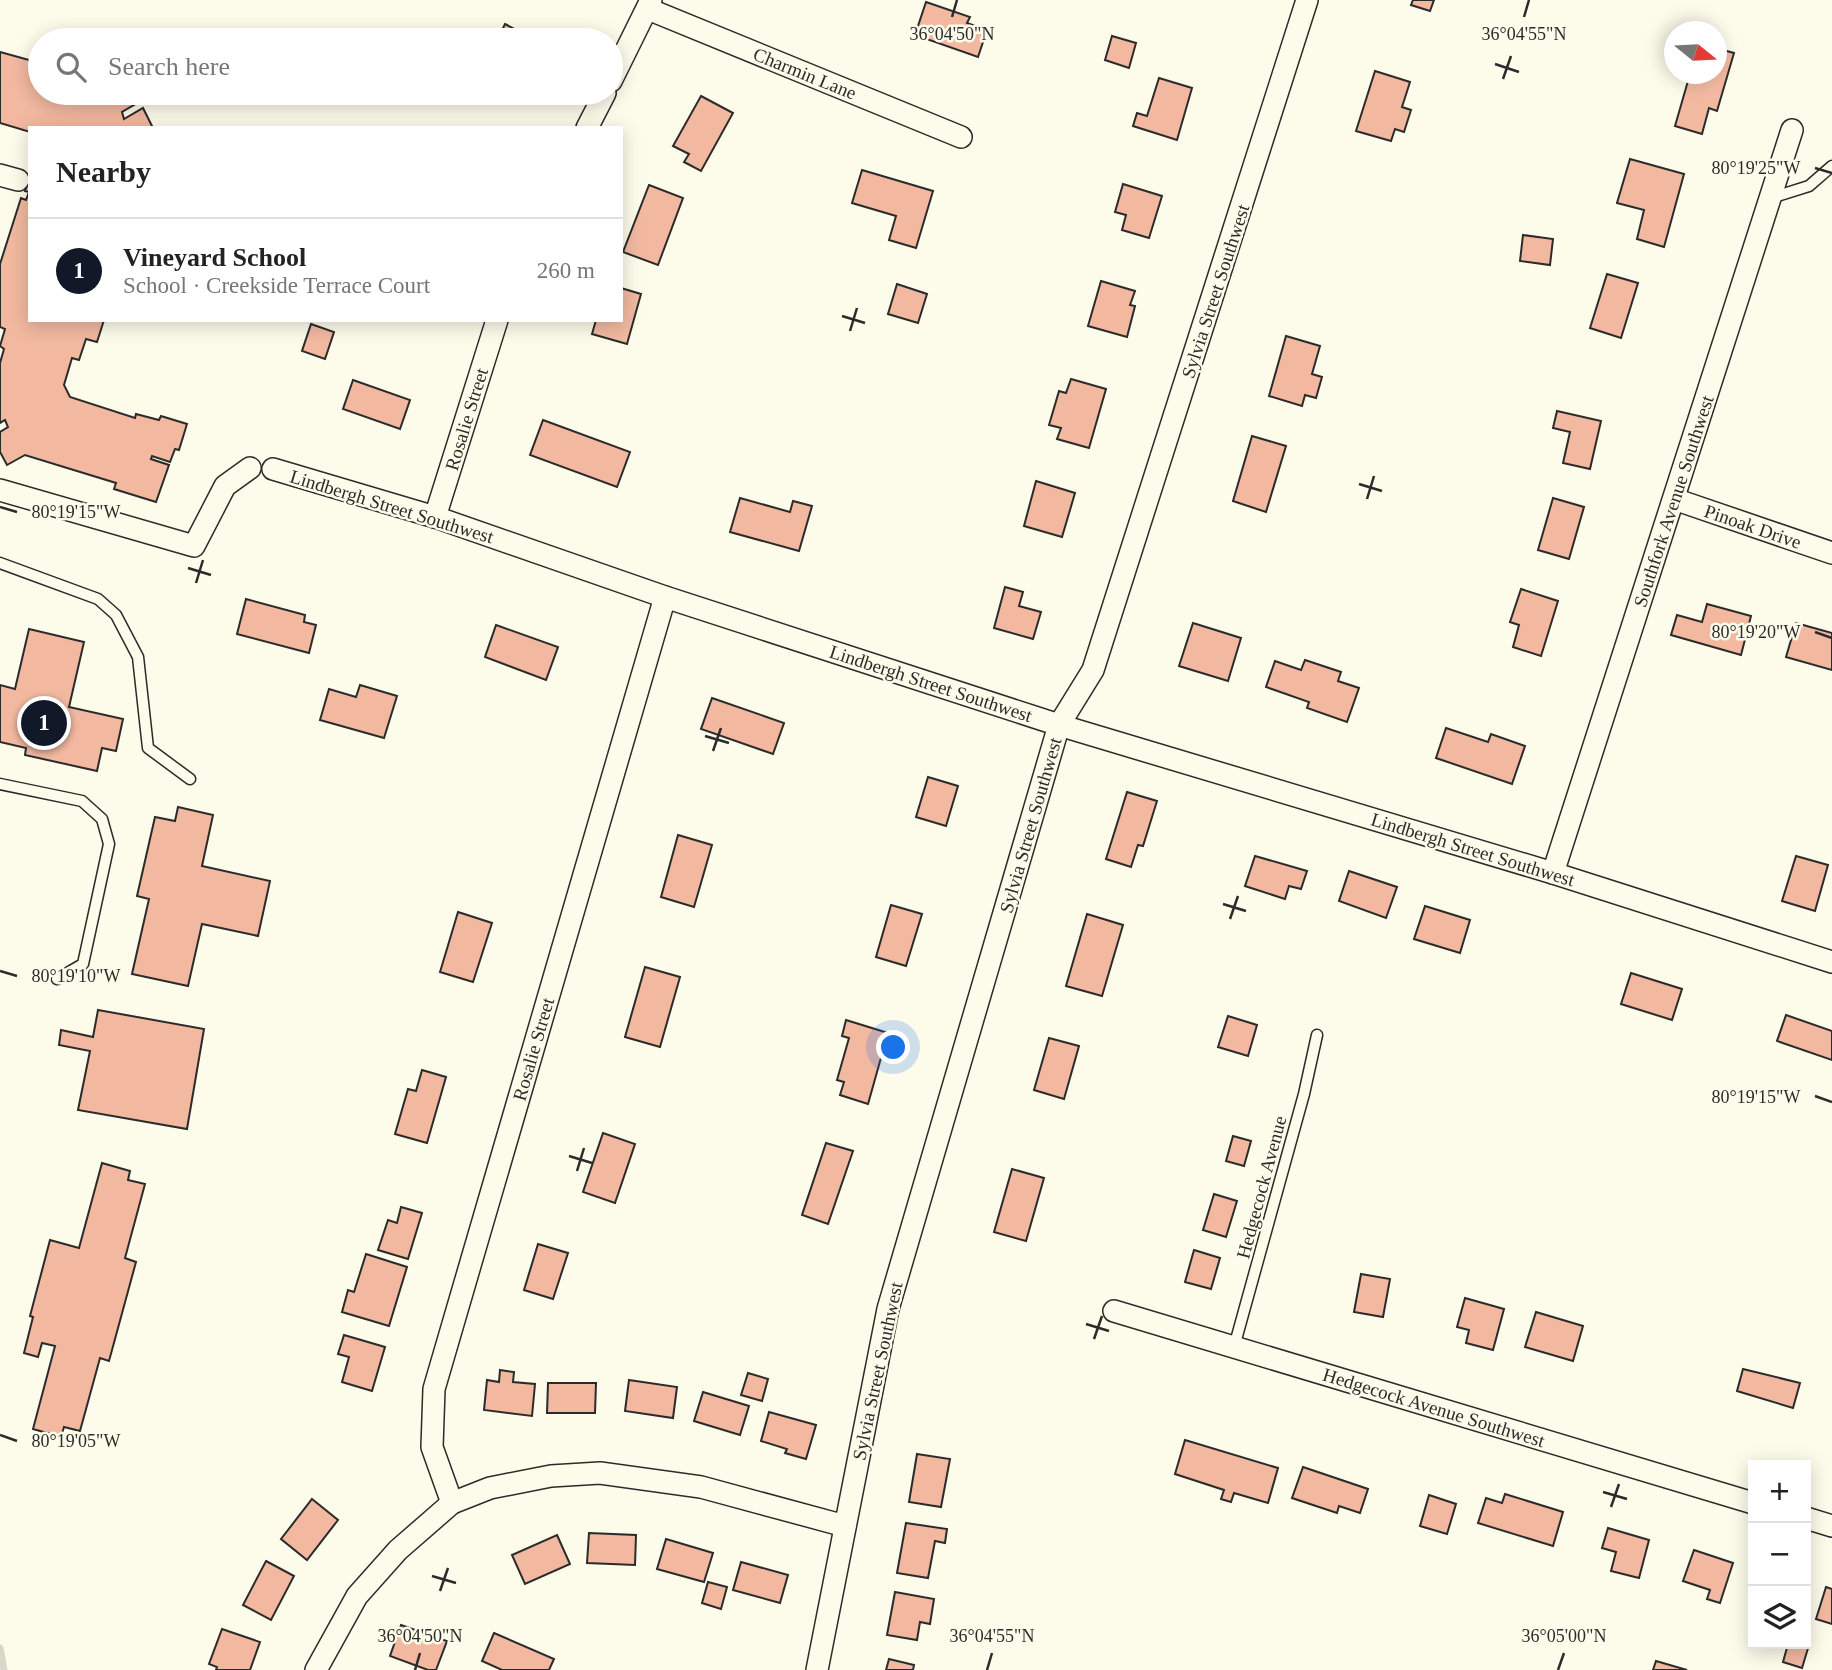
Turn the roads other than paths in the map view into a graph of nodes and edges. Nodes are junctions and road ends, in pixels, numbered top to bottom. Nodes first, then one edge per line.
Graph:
1 (1307, 0) edge
2 (649, 4) edge
3 (623, 57) edge
4 (599, 105) edge
5 (588, 126) edge
6 (1792, 130) dead end
7 (961, 137) dead end
8 (1832, 166) edge
9 (1770, 198) junction
10 (496, 322) edge
11 (250, 468) dead end
12 (274, 468) dead end
13 (0, 490) edge
14 (1674, 499) junction
15 (435, 517) junction
16 (1832, 554) edge
17 (0, 563) edge
18 (665, 597) junction
19 (1059, 725) junction
20 (190, 779) dead end
21 (0, 784) edge
22 (1553, 873) junction
23 (1832, 962) edge
24 (57, 979) dead end
25 (1317, 1035) dead end
26 (1114, 1311) dead end
27 (1234, 1347) junction
28 (1748, 1501) edge
29 (452, 1503) junction
30 (1811, 1520) edge
31 (845, 1526) junction
32 (1832, 1526) edge
33 (316, 1670) edge
34 (817, 1670) edge

1 - 19 street, Sylvia Street Southwest
2 - 3 street
2 - 7 street, Charmin Lane
4 - 5 street
6 - 9 street, Southfork Avenue Southwest
8 - 9 lane
9 - 14 street, Southfork Avenue Southwest
10 - 15 street, Rosalie Street
11 - 13 street
12 - 15 street, Lindbergh Street Southwest
14 - 16 street, Pinoak Drive
14 - 22 street, Southfork Avenue Southwest
15 - 18 street, Lindbergh Street Southwest
17 - 20 lane
18 - 19 street, Lindbergh Street Southwest
18 - 29 street, Rosalie Street
19 - 22 street, Lindbergh Street Southwest
19 - 31 street, Sylvia Street Southwest
21 - 24 lane
22 - 23 street, Lindbergh Street Southwest
25 - 27 lane, Hedgecock Avenue
26 - 27 street, Hedgecock Avenue Southwest
27 - 28 street, Hedgecock Avenue Southwest
29 - 31 street
29 - 33 street
30 - 32 street
31 - 34 street, Sylvia Street Southwest

